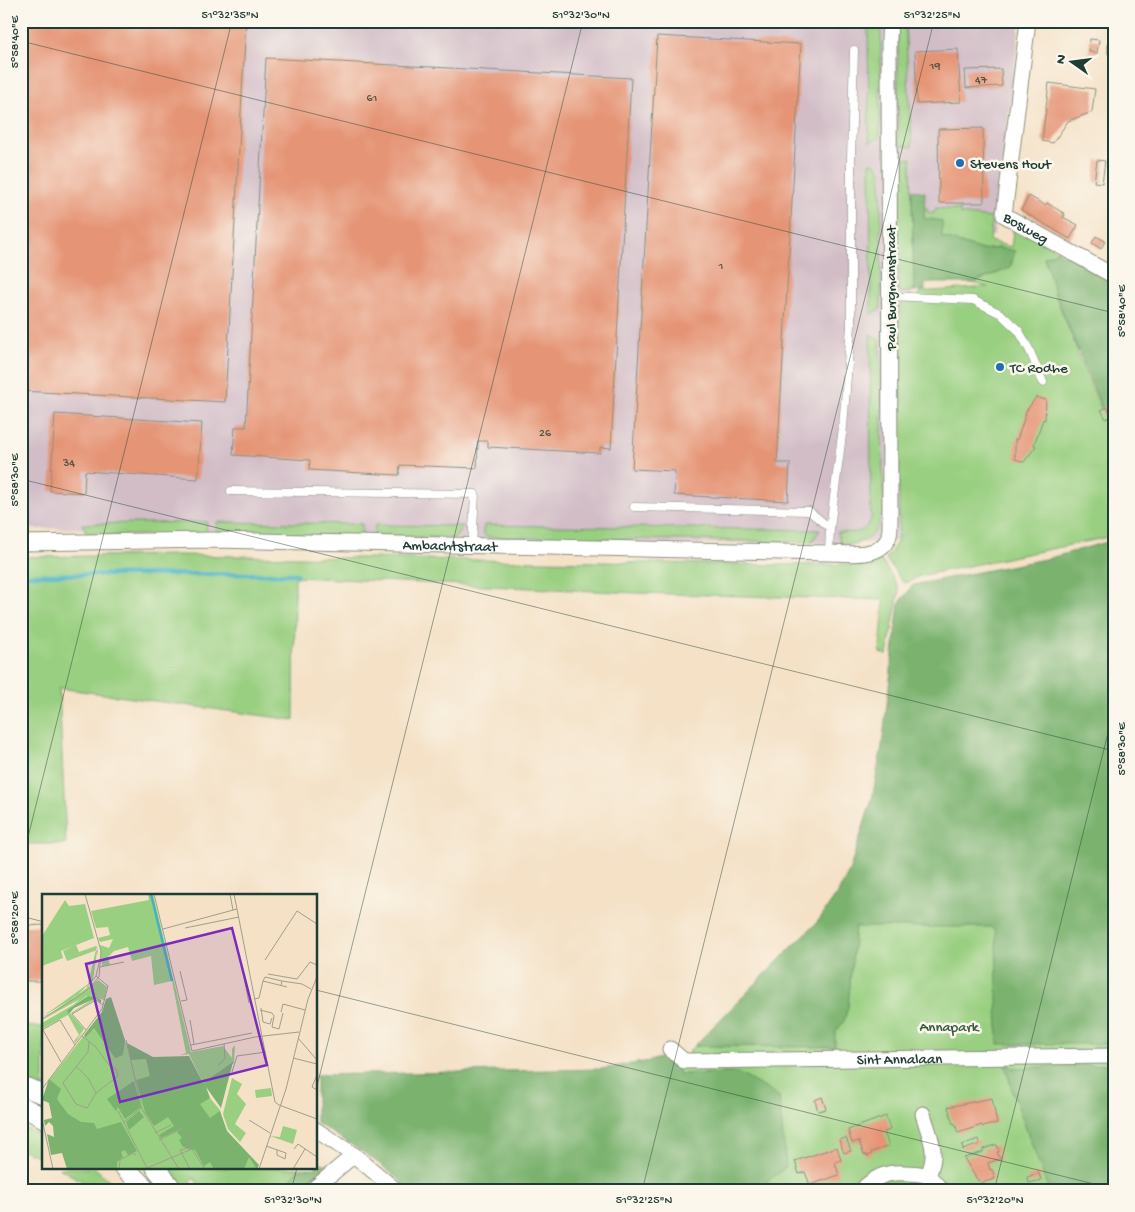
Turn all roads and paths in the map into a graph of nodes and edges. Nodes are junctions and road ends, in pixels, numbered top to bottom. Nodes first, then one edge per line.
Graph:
1 (890, 21) edge
2 (1028, 21) edge
3 (854, 50) dead end
4 (1114, 276) edge
5 (890, 296) junction
6 (1043, 382) dead end
7 (231, 492) dead end
8 (634, 506) dead end
9 (830, 528) junction
10 (21, 543) edge
11 (472, 545) junction
12 (878, 550) joint
13 (829, 553) junction
14 (670, 1049) dead end
15 (1114, 1056) edge
16 (21, 1086) edge
17 (42, 1093) edge
18 (21, 1106) edge
19 (42, 1114) edge
20 (923, 1114) dead end
21 (318, 1131) edge
22 (354, 1155) junction
23 (127, 1170) edge
24 (158, 1170) edge
25 (928, 1175) junction
26 (148, 1191) edge
27 (174, 1191) edge
28 (311, 1191) edge
29 (397, 1191) edge
30 (861, 1191) edge
31 (942, 1191) edge

1 - 5 street, Paul Burgmanstraat
2 - 4 street, Bosweg
3 - 9 lane
5 - 6 lane
5 - 12 street, Paul Burgmanstraat
7 - 11 lane
8 - 9 lane
9 - 13 lane
10 - 11 street, Ambachtstraat
11 - 13 street, Ambachtstraat
12 - 13 street, Ambachtstraat
14 - 15 street, Sint Annalaan
16 - 17 street
18 - 19 street
20 - 25 street
21 - 22 street
22 - 28 street
22 - 29 street
23 - 26 street
24 - 27 street
25 - 30 street
25 - 31 street

